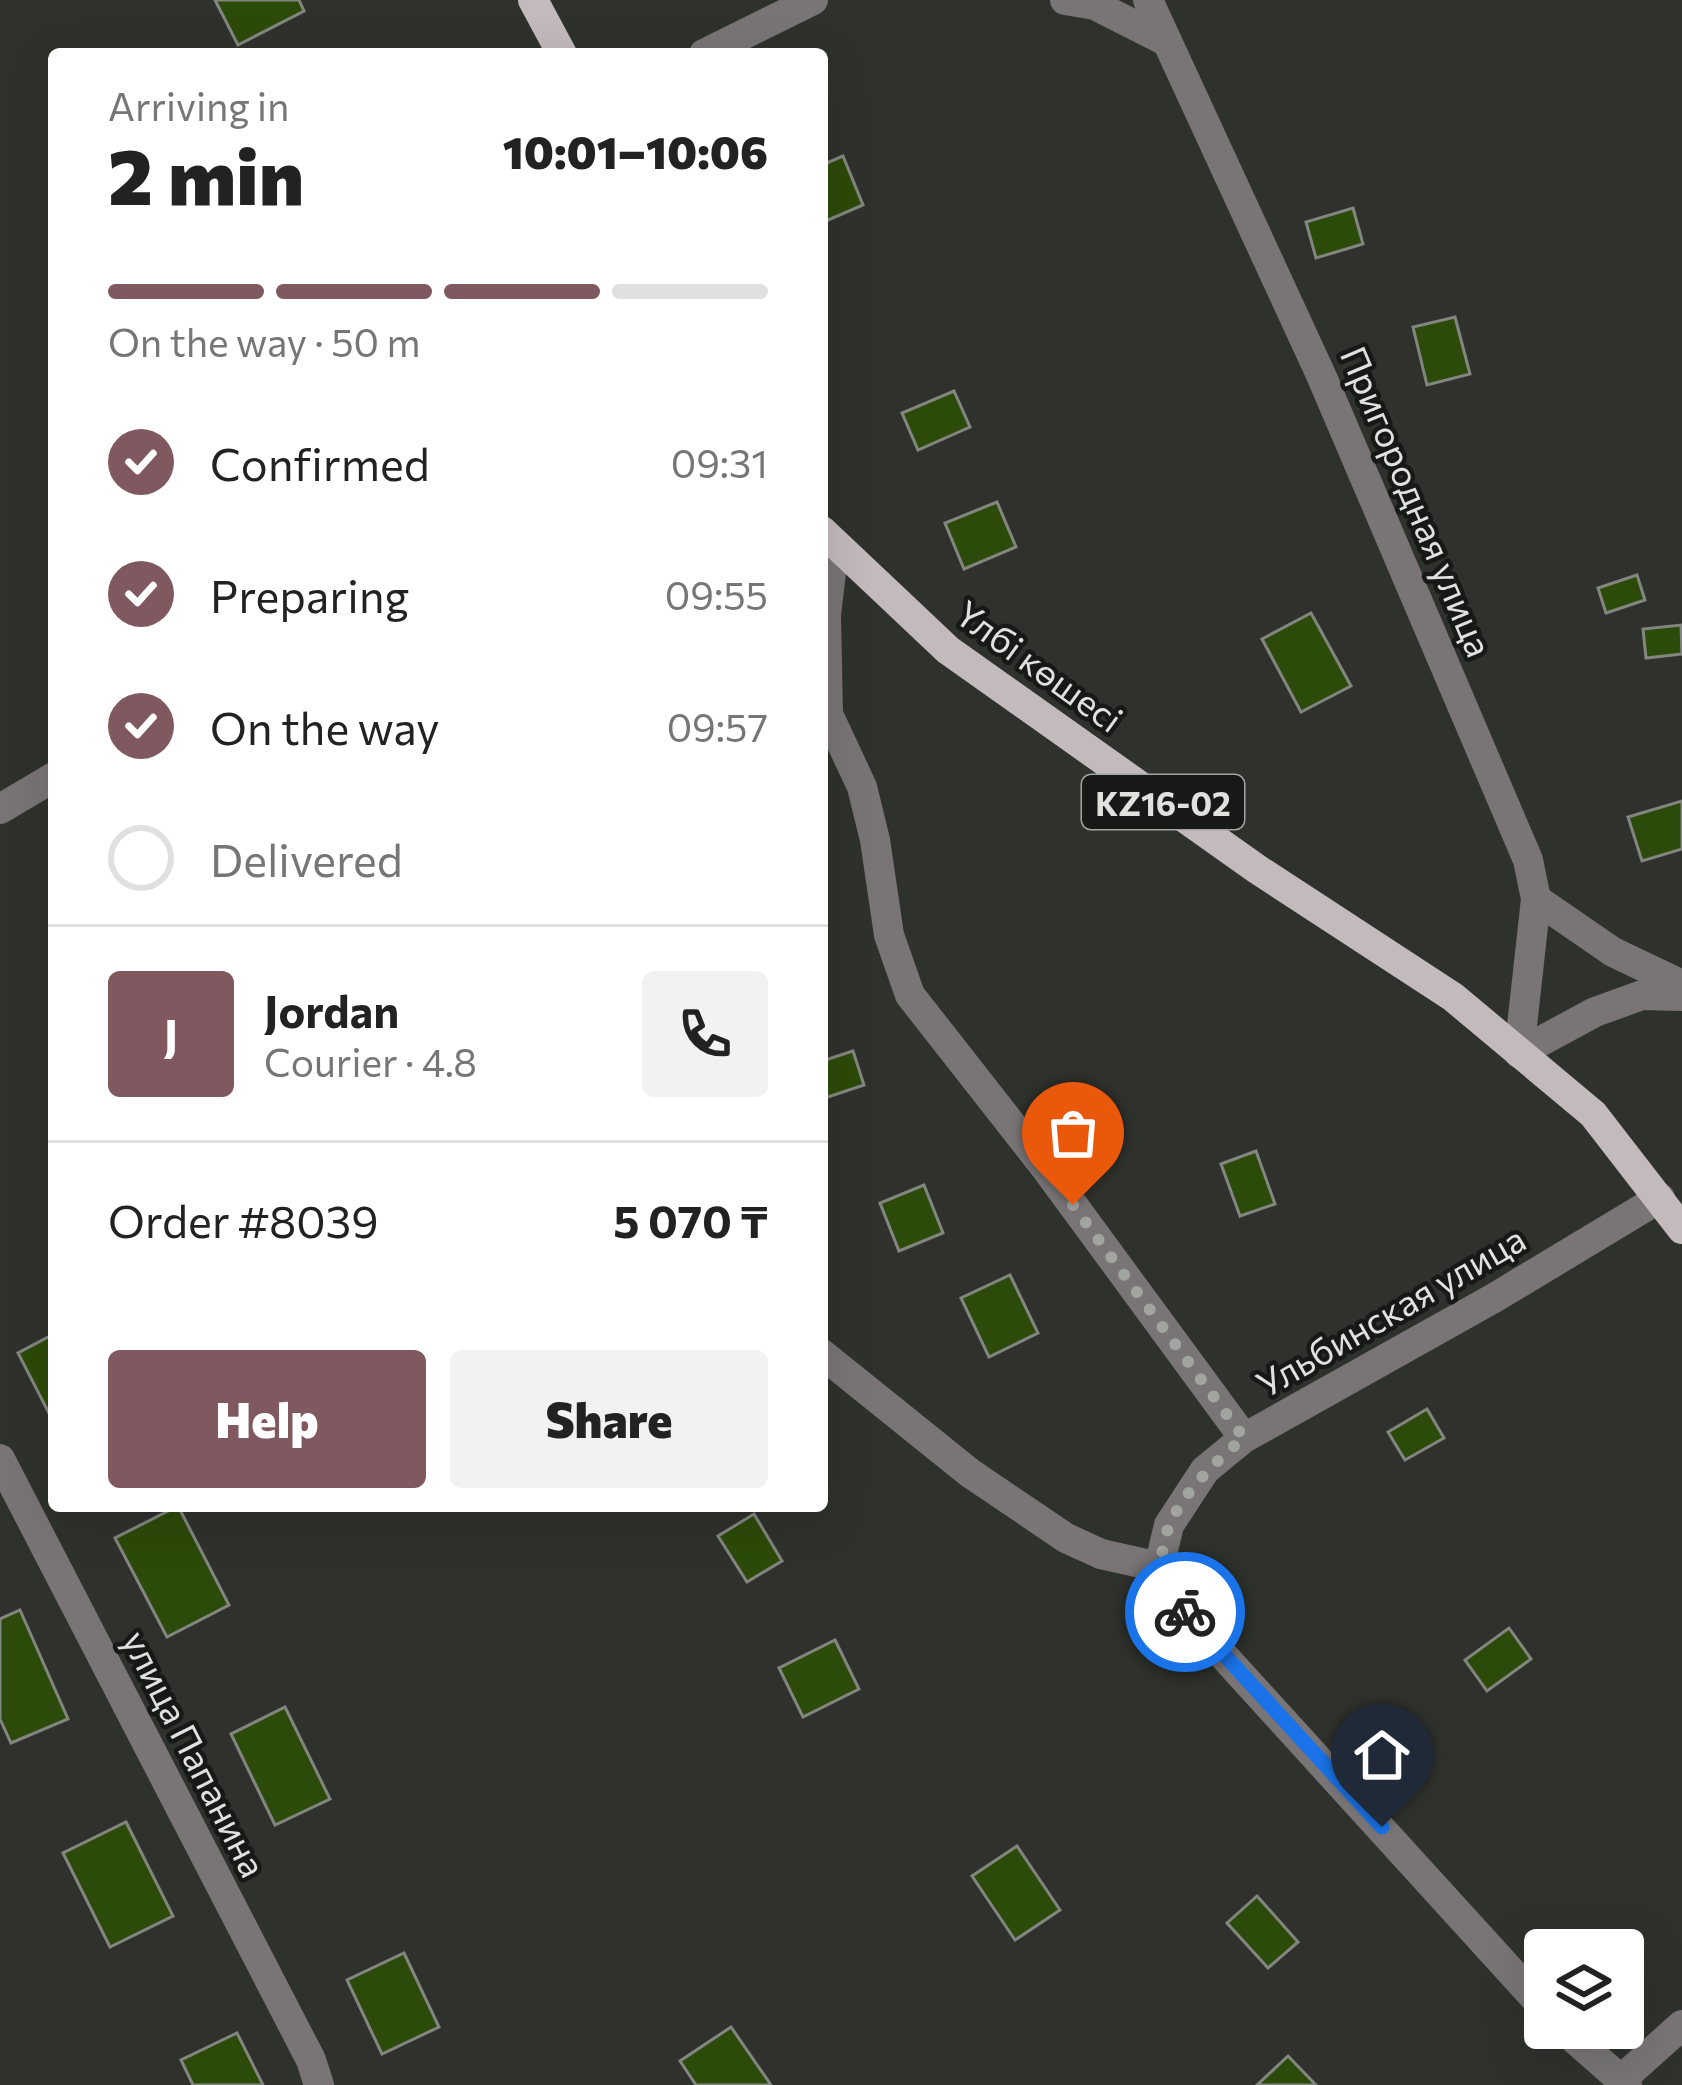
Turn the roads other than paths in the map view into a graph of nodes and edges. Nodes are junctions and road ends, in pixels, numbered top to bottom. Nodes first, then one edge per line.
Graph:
1 (533, 0) edge
2 (813, 0) edge
3 (1065, 0) edge
4 (1148, 0) edge
5 (1166, 40) junction
6 (559, 48) edge
7 (716, 48) edge
8 (828, 538) edge
9 (828, 714) edge
10 (48, 781) edge
11 (0, 809) edge
12 (1536, 898) junction
13 (1682, 986) edge
14 (1682, 996) edge
15 (1519, 1053) junction
16 (1660, 1198) junction
17 (1682, 1229) edge
18 (828, 1359) edge
19 (1244, 1438) junction
20 (0, 1459) edge
21 (1159, 1567) junction
22 (1524, 1986) edge
23 (1682, 2025) edge
24 (1587, 2049) edge
25 (1625, 2081) edge
26 (319, 2085) edge

1 - 6 main road
2 - 7 street
3 - 5 street
4 - 5 street, Пригородная улица
5 - 12 street, Пригородная улица
8 - 15 main road, Үлбі көшесі / KZ16-02
9 - 19 street
10 - 11 street
12 - 13 street
12 - 15 street, Пригородная улица
14 - 15 street
15 - 16 main road, KZ16-02
16 - 17 main road, KZ16-02
16 - 19 street, Ульбинская улица
18 - 21 street
19 - 21 street, Ульбинская улица
20 - 26 street, улица Папанина
21 - 22 street
23 - 25 street
24 - 25 street

